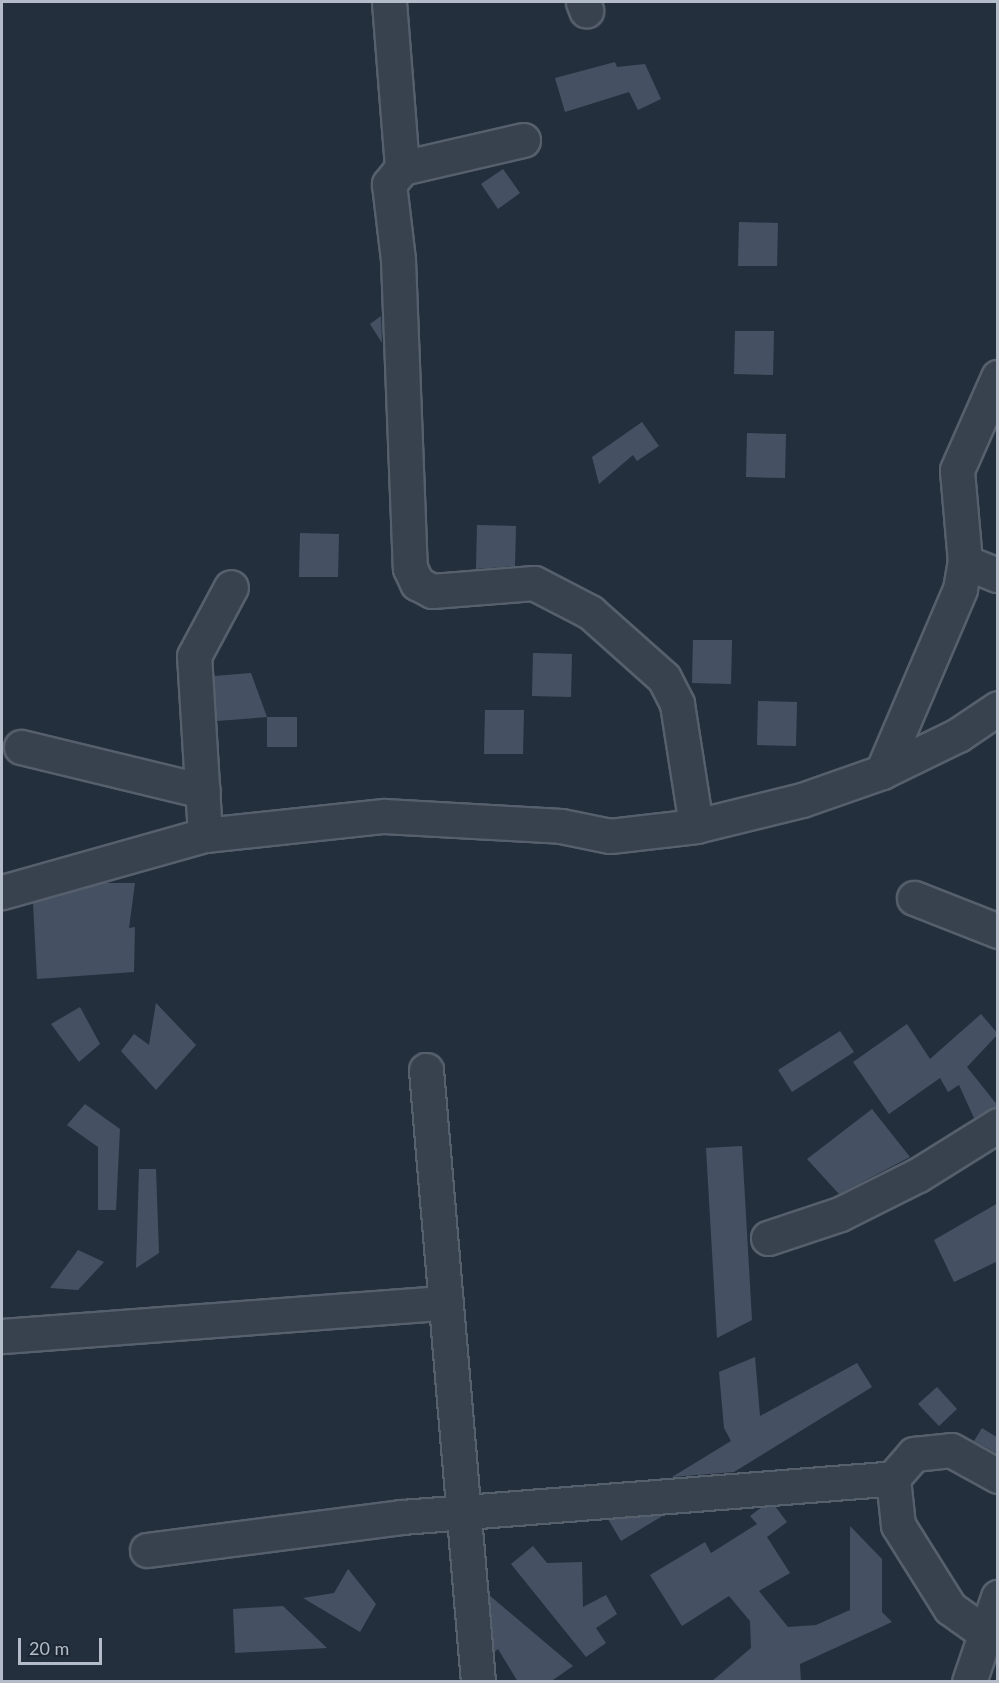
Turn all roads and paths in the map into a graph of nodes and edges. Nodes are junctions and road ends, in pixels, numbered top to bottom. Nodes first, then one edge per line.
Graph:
1 (389, 2) edge
2 (523, 140) dead end
3 (402, 168) junction
4 (998, 377) edge
5 (965, 562) junction
6 (998, 575) edge
7 (231, 587) dead end
8 (998, 708) edge
9 (21, 747) dead end
10 (882, 772) junction
11 (202, 791) junction
12 (696, 826) junction
13 (205, 835) junction
14 (2, 892) edge
15 (914, 898) dead end
16 (998, 931) edge
17 (426, 1070) dead end
18 (998, 1125) edge
19 (768, 1238) dead end
20 (446, 1303) junction
21 (2, 1336) edge
22 (998, 1476) edge
23 (893, 1478) junction
24 (463, 1512) junction
25 (147, 1550) dead end
26 (998, 1597) edge
27 (985, 1633) junction
28 (478, 1682) edge
29 (969, 1682) edge

1 - 3 street
2 - 3 street
3 - 12 street
4 - 5 street
5 - 6 street
5 - 10 street
7 - 11 street
8 - 10 street
9 - 11 street
10 - 12 street
11 - 13 street
12 - 13 street
13 - 14 street
15 - 16 street
17 - 20 street
18 - 19 street
20 - 21 street
20 - 24 street
22 - 23 street
23 - 24 street
23 - 27 street
24 - 25 street
24 - 28 street
26 - 27 street
27 - 29 street

